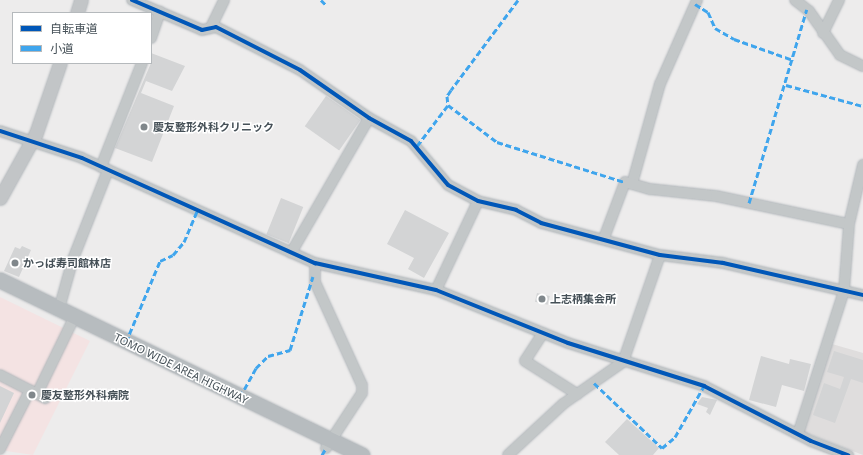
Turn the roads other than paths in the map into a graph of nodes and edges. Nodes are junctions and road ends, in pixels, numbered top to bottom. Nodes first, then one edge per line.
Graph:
1 (82, 0) edge
2 (132, 0) edge
3 (224, 0) edge
4 (795, 0) edge
5 (839, 0) edge
6 (693, 1) edge
7 (77, 12) edge
8 (160, 12) junction
9 (211, 27) junction
10 (824, 33) junction
11 (152, 35) edge
12 (60, 64) edge
13 (142, 64) edge
14 (863, 66) edge
15 (369, 118) junction
16 (0, 131) edge
17 (32, 141) junction
18 (863, 165) edge
19 (105, 169) junction
20 (632, 184) junction
21 (0, 198) edge
22 (478, 201) junction
23 (849, 224) junction
24 (604, 238) junction
25 (291, 253) junction
26 (660, 255) junction
27 (315, 263) junction
28 (0, 280) edge
29 (0, 289) edge
30 (436, 290) junction
31 (844, 290) junction
32 (863, 295) edge
33 (60, 309) junction
34 (71, 324) junction
35 (543, 333) junction
36 (623, 362) junction
37 (0, 375) edge
38 (38, 394) junction
39 (577, 394) junction
40 (798, 434) junction
41 (328, 445) junction
42 (0, 449) edge
43 (341, 455) edge
44 (362, 455) edge
45 (508, 455) edge
46 (848, 455) edge

1 - 7 main road
2 - 8 street
3 - 9 street
4 - 10 street
5 - 10 street
6 - 20 street
8 - 9 street
8 - 11 street
9 - 15 street
10 - 14 street
12 - 17 main road
13 - 19 street
15 - 22 street
15 - 25 street
16 - 17 street
17 - 19 street
17 - 21 main road
18 - 23 street
19 - 25 street
19 - 33 street
20 - 23 street
20 - 24 street
22 - 24 street
22 - 30 street
23 - 31 street
24 - 26 street
25 - 27 street
26 - 31 street
26 - 36 street
27 - 30 street
27 - 41 street
28 - 33 highway, TOMO WIDE AREA HIGHWAY
29 - 34 highway, TOMO WIDE AREA HIGHWAY
30 - 35 street
31 - 32 street
31 - 40 street
33 - 41 highway, TOMO WIDE AREA HIGHWAY
34 - 38 street
34 - 41 highway, TOMO WIDE AREA HIGHWAY
35 - 36 street
35 - 39 street
36 - 39 street
36 - 40 street
37 - 38 street
38 - 42 street
39 - 45 street
40 - 46 street
41 - 43 highway, TOMO WIDE AREA HIGHWAY
41 - 44 highway, TOMO WIDE AREA HIGHWAY

